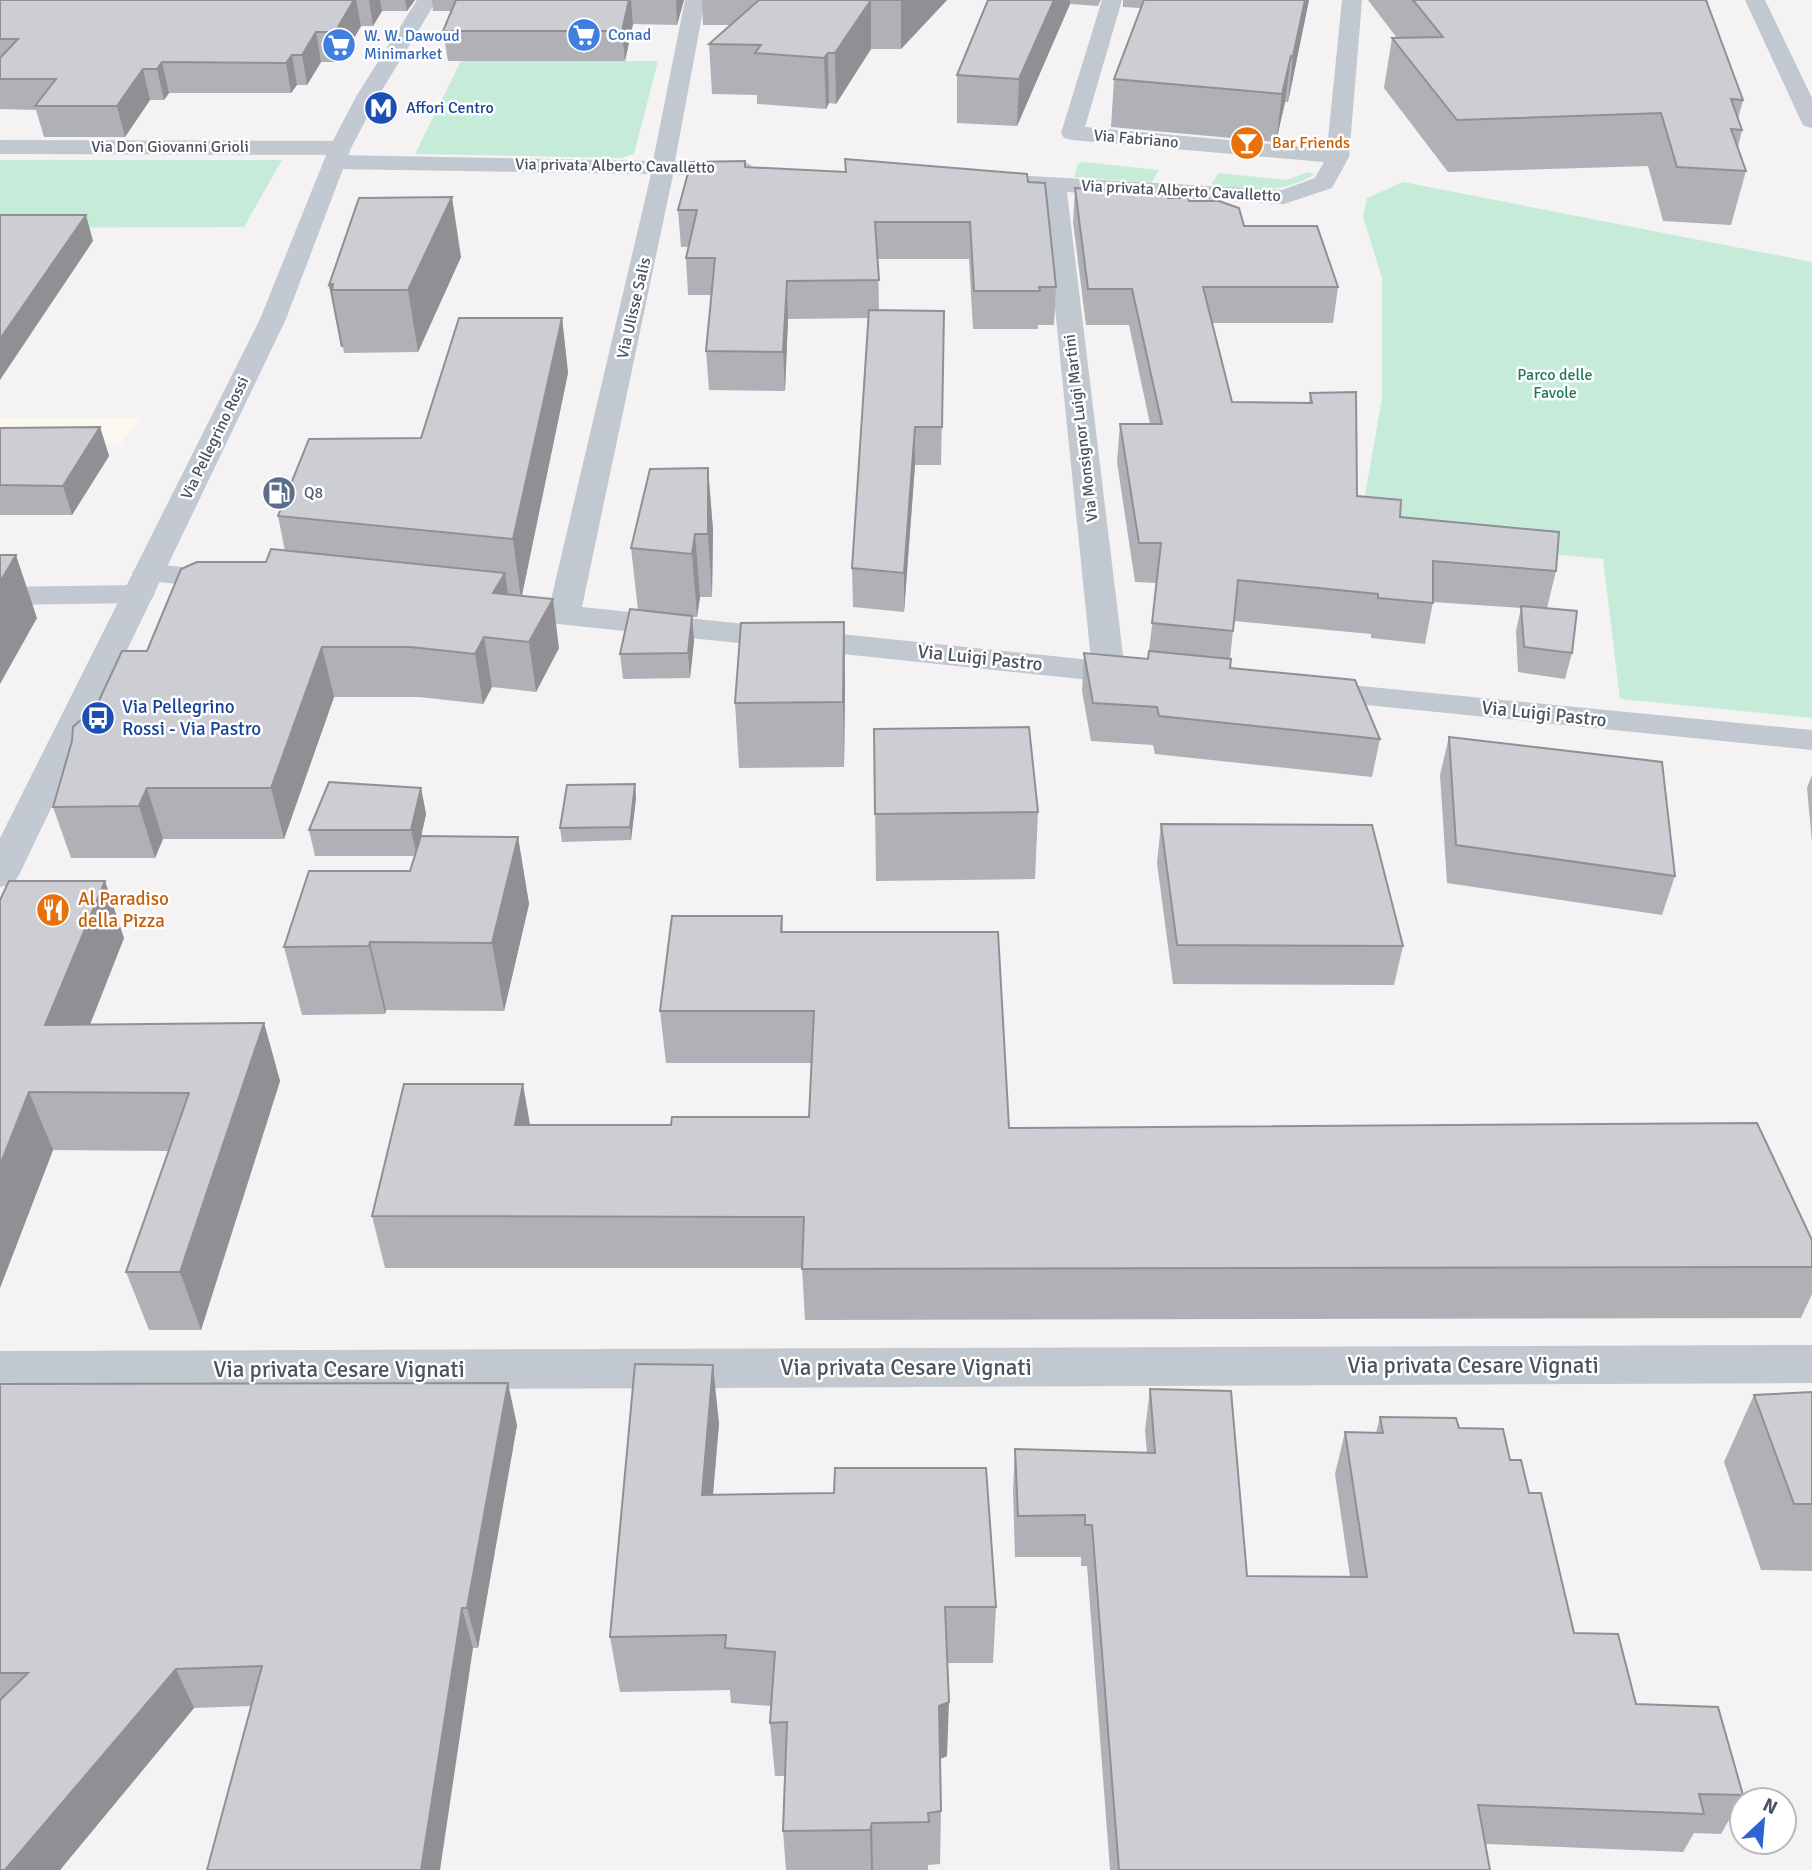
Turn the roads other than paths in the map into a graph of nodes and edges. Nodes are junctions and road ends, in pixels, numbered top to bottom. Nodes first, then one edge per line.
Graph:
1 (427, 0) edge
2 (695, 0) edge
3 (1112, 0) edge
4 (1352, 0) edge
5 (1755, 0) edge
6 (1812, 121) edge
7 (0, 147) edge
8 (337, 155) junction
9 (1338, 157) junction
10 (665, 167) junction
11 (758, 170) edge
12 (972, 180) edge
13 (1054, 184) junction
14 (257, 583) edge
15 (144, 584) junction
16 (0, 596) edge
17 (466, 604) edge
18 (564, 614) junction
19 (1109, 672) junction
20 (1164, 677) edge
21 (1275, 688) edge
22 (1812, 740) edge
23 (0, 875) edge
24 (1812, 1364) edge
25 (0, 1371) edge

1 - 8 main road, Via Pellegrino Rossi
2 - 10 street, Via Ulisse Salis
3 - 9 street, Via Fabriano
4 - 9 street
5 - 6 street
7 - 8 street, Via Don Giovanni Grioli
8 - 10 street, Via privata Alberto Cavalletto
8 - 15 main road, Via Pellegrino Rossi
9 - 13 street, Via privata Alberto Cavalletto
10 - 11 street, Via privata Alberto Cavalletto
10 - 18 street, Via Ulisse Salis
12 - 13 street, Via privata Alberto Cavalletto
13 - 19 street, Via Monsignor Luigi Martini
14 - 15 street
15 - 16 street
15 - 23 main road, Via Pellegrino Rossi
17 - 18 street, Via Luigi Pastro
18 - 19 street, Via Luigi Pastro
19 - 20 street, Via Luigi Pastro
21 - 22 street, Via Luigi Pastro
24 - 25 street, Via privata Cesare Vignati

